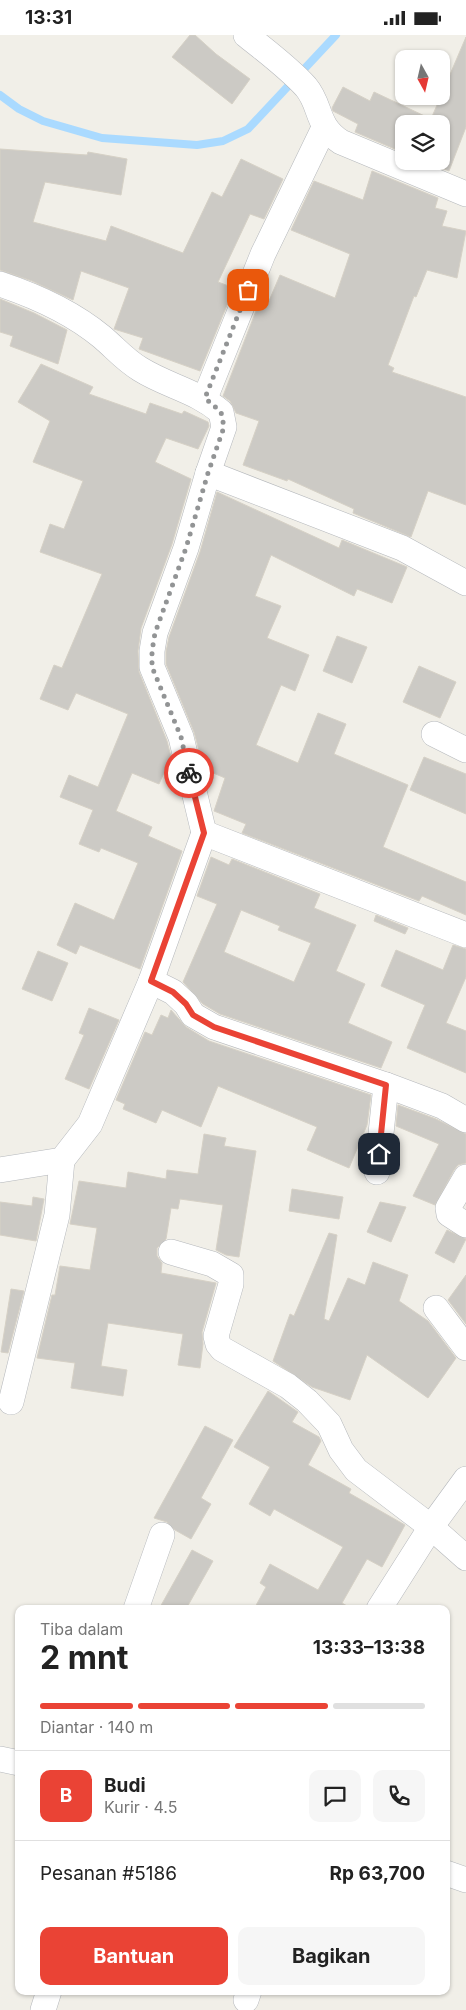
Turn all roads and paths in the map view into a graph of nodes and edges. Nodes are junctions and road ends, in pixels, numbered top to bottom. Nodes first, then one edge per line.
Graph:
1 (246, 35) edge
2 (324, 128) junction
3 (466, 194) edge
4 (0, 284) edge
5 (205, 398) junction
6 (208, 473) junction
7 (466, 583) edge
8 (434, 734) dead end
9 (466, 750) edge
10 (204, 833) junction
11 (466, 935) edge
12 (151, 981) junction
13 (386, 1085) junction
14 (466, 1120) edge
15 (62, 1160) junction
16 (0, 1170) edge
17 (377, 1171) dead end
18 (466, 1177) edge
19 (466, 1225) edge
20 (171, 1252) dead end
21 (436, 1308) dead end
22 (466, 1348) edge
23 (11, 1402) dead end
24 (466, 1479) edge
25 (431, 1527) junction
26 (162, 1535) dead end
27 (466, 1559) edge
28 (137, 1605) edge
29 (382, 1605) edge
30 (0, 1759) edge
31 (15, 1762) edge
32 (450, 1874) edge
33 (466, 1880) edge
34 (48, 1995) edge
35 (43, 2010) edge

1 - 2 street
2 - 3 street
2 - 5 street
4 - 5 street
5 - 6 street
6 - 7 street
6 - 10 street
8 - 9 street
10 - 11 street
10 - 12 street
12 - 13 street
12 - 15 street
13 - 14 street
13 - 17 street
15 - 16 street
15 - 23 street
18 - 19 street
20 - 25 street
21 - 22 street
24 - 25 street
25 - 27 street
25 - 29 street
26 - 28 street
30 - 31 street
32 - 33 street
34 - 35 street

